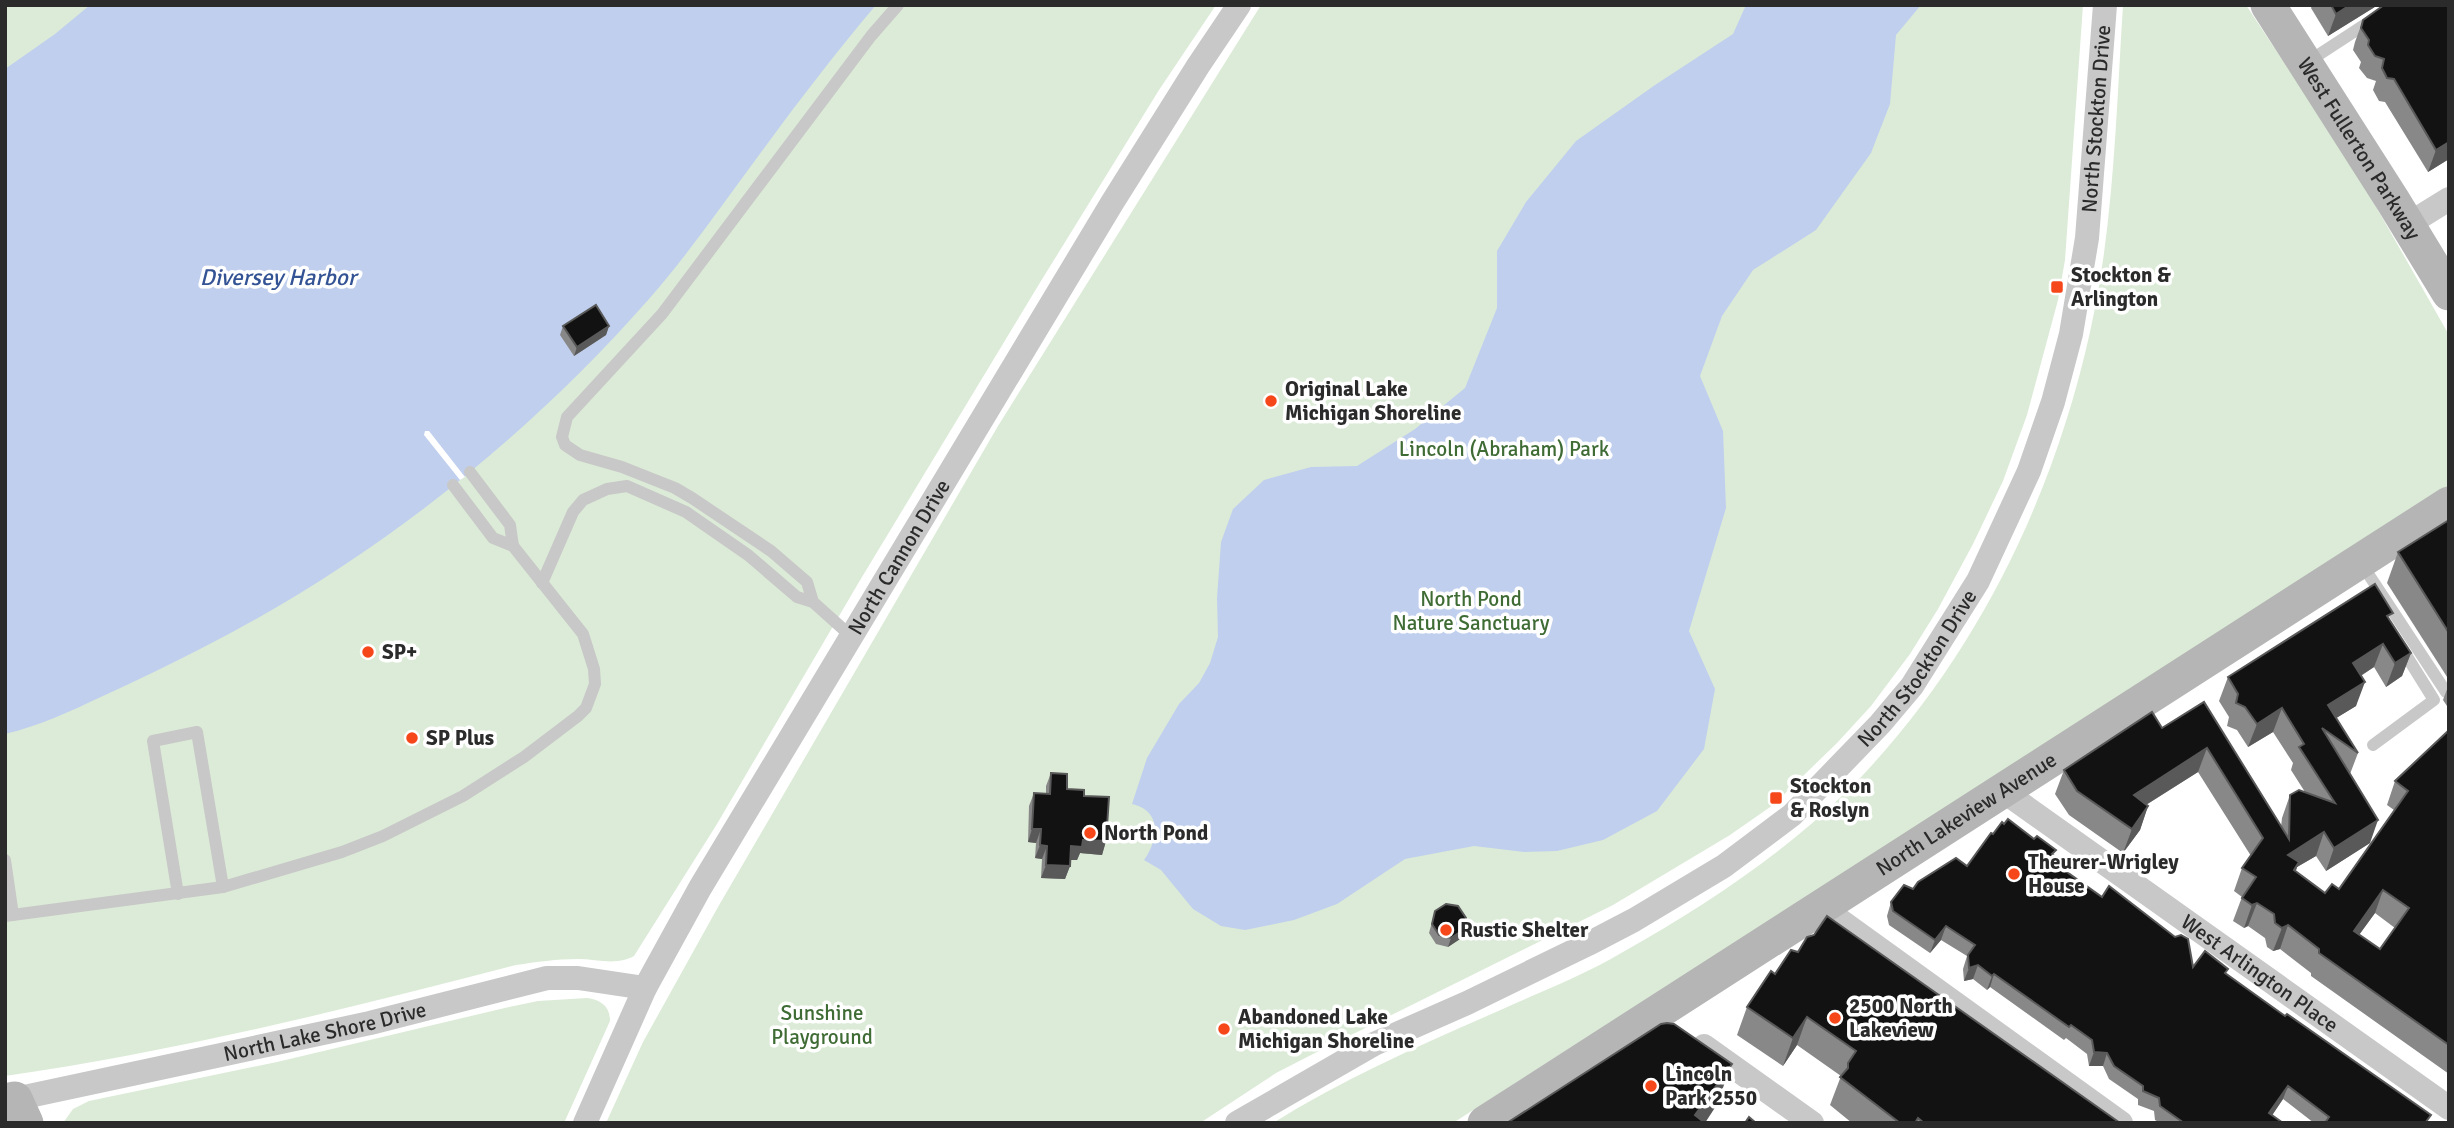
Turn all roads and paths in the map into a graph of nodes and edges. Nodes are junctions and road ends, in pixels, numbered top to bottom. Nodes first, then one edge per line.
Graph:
1 (898, 5) edge
2 (1239, 5) edge
3 (2105, 5) edge
4 (2268, 5) edge
5 (2395, 5) edge
6 (2305, 63) junction
7 (2449, 199) edge
8 (2407, 225) junction
9 (2449, 293) edge
10 (633, 471) junction
11 (470, 472) dead end
12 (453, 485) dead end
13 (627, 486) junction
14 (2449, 504) edge
15 (513, 546) junction
16 (2356, 564) junction
17 (542, 583) junction
18 (813, 602) junction
19 (852, 637) junction
20 (2449, 690) edge
21 (2372, 745) dead end
22 (2003, 791) junction
23 (5, 860) edge
24 (223, 887) junction
25 (178, 894) junction
26 (1820, 906) junction
27 (9, 915) edge
28 (645, 988) junction
29 (1657, 1013) junction
30 (16, 1108) edge
31 (2449, 1108) edge
32 (585, 1123) edge
33 (1237, 1123) edge
34 (1485, 1123) edge
35 (1812, 1123) edge
36 (2121, 1123) edge

1 - 10 lane
2 - 19 street, North Cannon Drive
3 - 33 street, North Stockton Drive
4 - 6 main road, West Fullerton Parkway
5 - 6 lane
6 - 8 main road, West Fullerton Parkway
7 - 8 street
8 - 9 main road, West Fullerton Parkway
10 - 13 lane
10 - 18 lane
11 - 15 lane
12 - 15 lane
13 - 17 lane
13 - 18 lane
14 - 16 main road, North Lakeview Avenue
15 - 17 lane
16 - 20 lane
16 - 21 lane
16 - 22 main road, North Lakeview Avenue
17 - 24 lane
18 - 19 lane
19 - 28 street, North Cannon Drive
22 - 26 main road, North Lakeview Avenue
22 - 31 street, West Arlington Place
23 - 27 lane
24 - 25 lane
24 - 25 lane
25 - 27 lane
26 - 29 main road, North Lakeview Avenue
26 - 36 street
28 - 30 street, North Lake Shore Drive
28 - 32 street, North Cannon Drive
29 - 34 main road, North Lakeview Avenue
29 - 35 street

